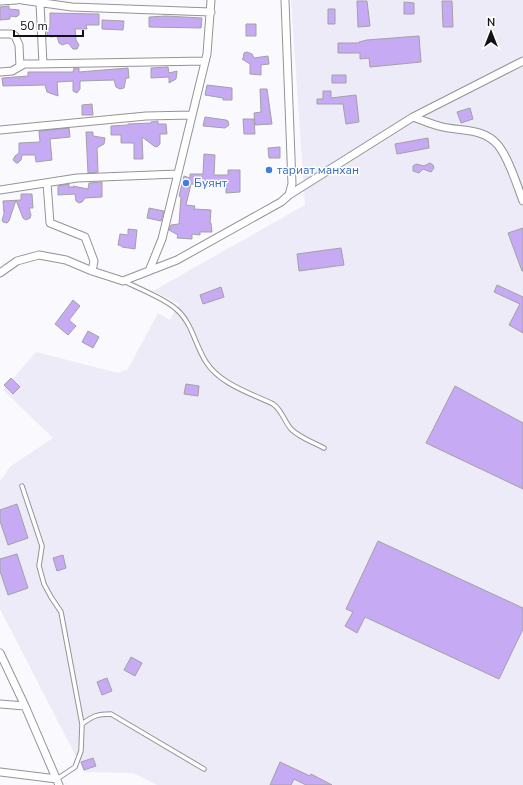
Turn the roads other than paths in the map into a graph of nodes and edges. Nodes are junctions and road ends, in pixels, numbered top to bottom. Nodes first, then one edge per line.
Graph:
1 (17, 0) edge
2 (22, 0) edge
3 (212, 0) edge
4 (285, 0) edge
5 (0, 1) edge
6 (40, 3) junction
7 (210, 12) junction
8 (0, 34) edge
9 (205, 61) junction
10 (523, 61) edge
11 (43, 64) junction
12 (20, 66) junction
13 (0, 72) edge
14 (192, 115) junction
15 (413, 118) junction
16 (0, 130) edge
17 (178, 174) junction
18 (47, 183) junction
19 (0, 190) edge
20 (289, 195) junction
21 (523, 201) edge
22 (92, 271) junction
23 (150, 271) junction
24 (0, 274) edge
25 (123, 281) junction
26 (324, 448) dead end
27 (22, 486) dead end
28 (0, 653) edge
29 (0, 704) edge
30 (25, 706) junction
31 (82, 724) junction
32 (204, 769) dead end
33 (0, 772) edge
34 (58, 782) edge

1 - 5 street
2 - 6 street
3 - 7 street
4 - 20 street
6 - 7 street
6 - 11 street
7 - 9 street
8 - 12 street
9 - 11 street
9 - 14 street
10 - 15 street
11 - 12 street
12 - 13 street
14 - 16 street
14 - 17 street
15 - 20 street
15 - 21 street
17 - 18 street
17 - 23 street
18 - 19 street
18 - 22 street
20 - 23 street
22 - 24 street
22 - 25 street
23 - 25 street
25 - 26 lane
27 - 31 lane
28 - 30 street
29 - 30 street
30 - 34 street
31 - 32 lane
31 - 34 lane
33 - 34 street

